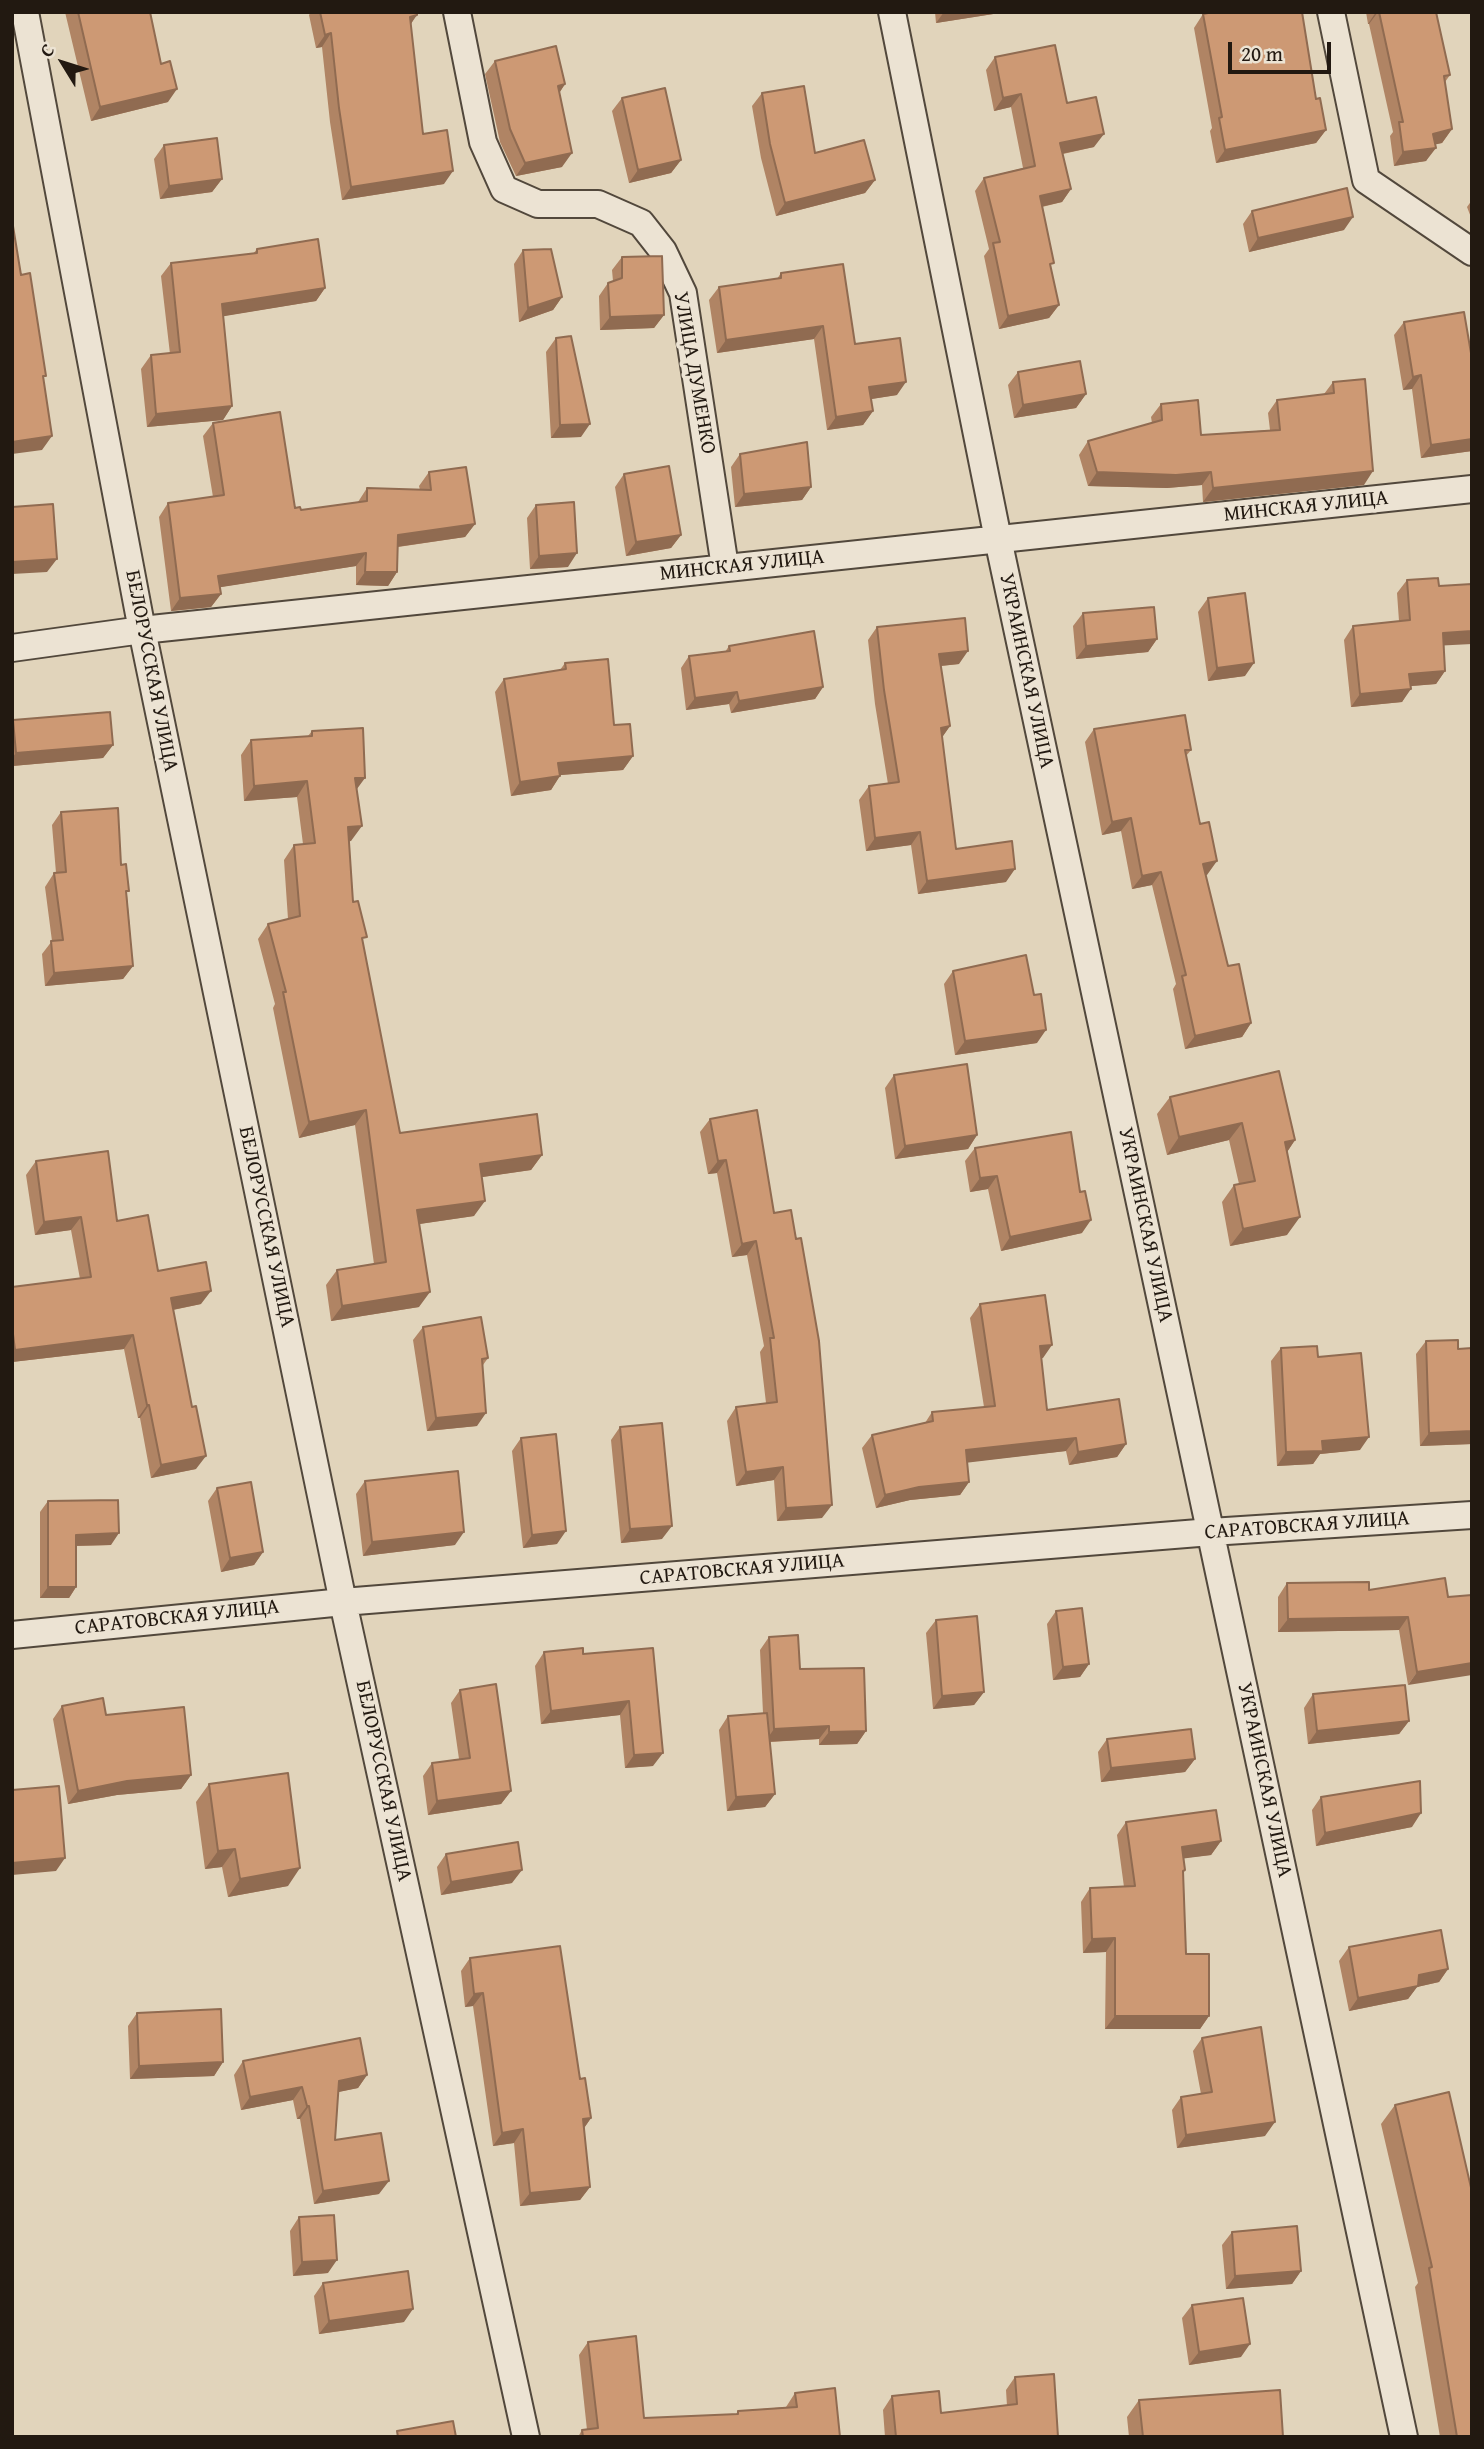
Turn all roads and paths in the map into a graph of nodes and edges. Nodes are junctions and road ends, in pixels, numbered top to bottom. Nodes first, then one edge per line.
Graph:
1 (25, 12) edge
2 (457, 12) edge
3 (892, 12) edge
4 (1331, 12) edge
5 (1472, 252) edge
6 (1472, 489) edge
7 (998, 539) junction
8 (725, 567) junction
9 (142, 630) junction
10 (12, 648) edge
11 (1472, 1515) edge
12 (1211, 1532) junction
13 (343, 1602) junction
14 (12, 1635) edge
15 (526, 2437) edge
16 (1404, 2437) edge

1 - 9 street, БЕЛОРУССКАЯ УЛИЦА
2 - 8 street, УЛИЦА ДУМЕНКО
3 - 7 street, УКРАИНСКАЯ УЛИЦА
4 - 5 street
6 - 7 street, МИНСКАЯ УЛИЦА
7 - 8 street, МИНСКАЯ УЛИЦА
7 - 12 street, УКРАИНСКАЯ УЛИЦА
8 - 9 street, МИНСКАЯ УЛИЦА
9 - 10 street, МИНСКАЯ УЛИЦА
9 - 13 street, БЕЛОРУССКАЯ УЛИЦА
11 - 12 street, САРАТОВСКАЯ УЛИЦА
12 - 13 street, САРАТОВСКАЯ УЛИЦА
12 - 16 street, УКРАИНСКАЯ УЛИЦА
13 - 14 street, САРАТОВСКАЯ УЛИЦА
13 - 15 street, БЕЛОРУССКАЯ УЛИЦА

